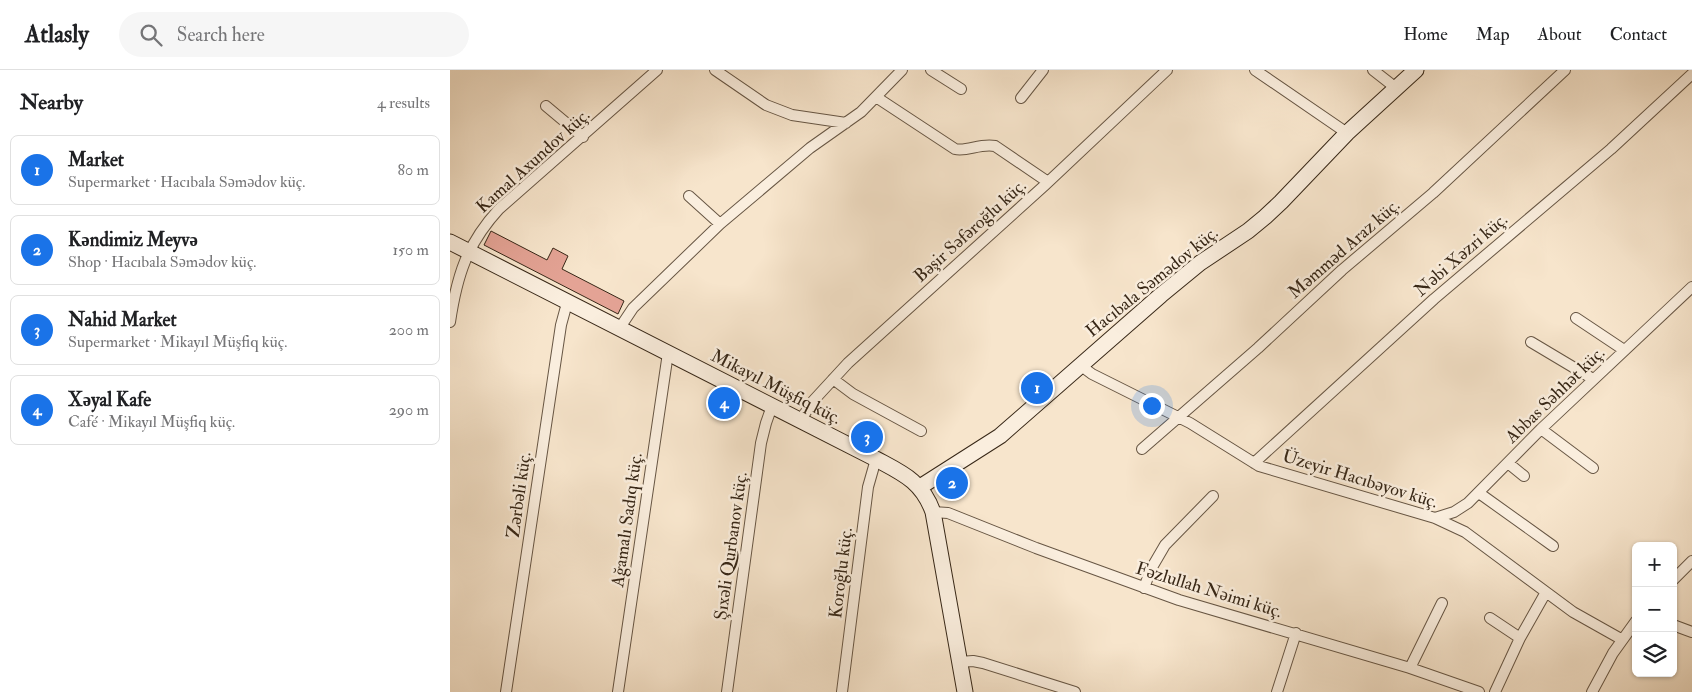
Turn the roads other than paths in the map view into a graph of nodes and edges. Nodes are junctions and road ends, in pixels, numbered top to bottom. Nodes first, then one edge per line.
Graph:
1 (657, 70) edge
2 (715, 70) edge
3 (902, 70) edge
4 (931, 70) edge
5 (1043, 70) edge
6 (1167, 70) edge
7 (1254, 70) edge
8 (1373, 70) edge
9 (1416, 70) edge
10 (1565, 70) edge
11 (1692, 74) edge
12 (1396, 88) junction
13 (961, 89) dead end
14 (876, 97) junction
15 (1021, 98) dead end
16 (546, 106) dead end
17 (846, 123) junction
18 (1346, 133) junction
19 (583, 136) junction
20 (1048, 182) junction
21 (689, 196) dead end
22 (720, 224) junction
23 (450, 242) edge
24 (469, 252) junction
25 (1692, 286) edge
26 (567, 302) junction
27 (1576, 318) dead end
28 (450, 322) edge
29 (619, 329) junction
30 (1531, 342) dead end
31 (1624, 350) junction
32 (668, 352) junction
33 (1080, 365) junction
34 (833, 379) junction
35 (1593, 379) junction
36 (772, 406) junction
37 (1179, 417) junction
38 (800, 421) junction
39 (1540, 429) junction
40 (921, 431) dead end
41 (1142, 449) dead end
42 (876, 459) junction
43 (1254, 463) junction
44 (1508, 463) junction
45 (1593, 468) dead end
46 (1524, 476) dead end
47 (920, 487) junction
48 (1479, 493) junction
49 (1213, 496) dead end
50 (932, 512) junction
51 (1435, 518) junction
52 (1553, 546) dead end
53 (1692, 561) edge
54 (1677, 576) edge
55 (1144, 588) junction
56 (1546, 592) junction
57 (1442, 603) dead end
58 (1490, 618) dead end
59 (1632, 626) edge
60 (1677, 626) edge
61 (1692, 632) edge
62 (1296, 633) junction
63 (1520, 638) junction
64 (1621, 639) junction
65 (960, 662) junction
66 (1410, 668) junction
67 (506, 692) edge
68 (618, 692) edge
69 (727, 692) edge
70 (842, 692) edge
71 (965, 692) edge
72 (1075, 692) edge
73 (1277, 692) edge
74 (1478, 692) edge
75 (1495, 692) edge
76 (1592, 692) edge

1 - 19 street, Kamal Axundov küç.
2 - 17 street
3 - 14 street
4 - 13 street
5 - 15 street
6 - 20 street, Bəşir Səfəroğlu küç.
7 - 18 street
8 - 12 street
9 - 12 main road, Hacıbala Səmədov küç.
10 - 37 street, Məmməd Araz küç.
11 - 43 street, Nəbi Xəzri küç.
12 - 18 main road, Hacıbala Səmədov küç.
14 - 17 street
14 - 20 street
16 - 19 street
17 - 22 street
18 - 33 main road, Hacıbala Səmədov küç.
19 - 24 street, Kamal Axundov küç.
20 - 34 street, Bəşir Səfəroğlu küç.
21 - 22 street
22 - 29 street
23 - 24 main road, Mikayıl Müşfiq küç.
24 - 26 main road, Mikayıl Müşfiq küç.
24 - 28 street, Kamal Axundov küç.
25 - 31 street, Abbas Səhhət küç.
26 - 29 main road, Mikayıl Müşfiq küç.
26 - 67 street, Zərbəli küç.
27 - 31 street
29 - 32 main road, Mikayıl Müşfiq küç.
30 - 35 street
31 - 35 street, Abbas Səhhət küç.
32 - 36 main road, Mikayıl Müşfiq küç.
32 - 68 street, Ağamalı Sadıq küç.
33 - 37 street, Üzeyir Hacıbəyov küç.
33 - 47 main road, Hacıbala Səmədov küç.
34 - 38 street, Bəşir Səfəroğlu küç.
34 - 40 street
35 - 39 street, Abbas Səhhət küç.
36 - 38 main road, Mikayıl Müşfiq küç.
36 - 69 street, Şıxəli Qurbanov küç.
37 - 41 street, Məmməd Araz küç.
37 - 43 street, Üzeyir Hacıbəyov küç.
38 - 42 main road, Mikayıl Müşfiq küç.
39 - 44 street, Abbas Səhhət küç.
39 - 45 street
42 - 47 main road, Mikayıl Müşfiq küç.
42 - 70 street, Koroğlu küç.
43 - 51 street, Üzeyir Hacıbəyov küç.
44 - 46 street
44 - 48 street, Abbas Səhhət küç.
47 - 50 main road, Mikayıl Müşfiq küç.
48 - 51 street, Abbas Səhhət küç.
48 - 52 street
49 - 55 street
50 - 55 street, Fəzlullah Nəimi küç.
50 - 65 main road, Mikayıl Müşfiq küç.
51 - 56 street, Üzeyir Hacıbəyov küç.
53 - 54 street
55 - 62 street, Fəzlullah Nəimi küç.
56 - 63 street
56 - 64 street, Üzeyir Hacıbəyov küç.
57 - 66 street
58 - 63 street
59 - 64 street
60 - 61 street
62 - 66 street, Fəzlullah Nəimi küç.
62 - 73 street
63 - 75 street
64 - 76 street
65 - 71 main road, Mikayıl Müşfiq küç.
65 - 72 street
66 - 74 street, Fəzlullah Nəimi küç.

